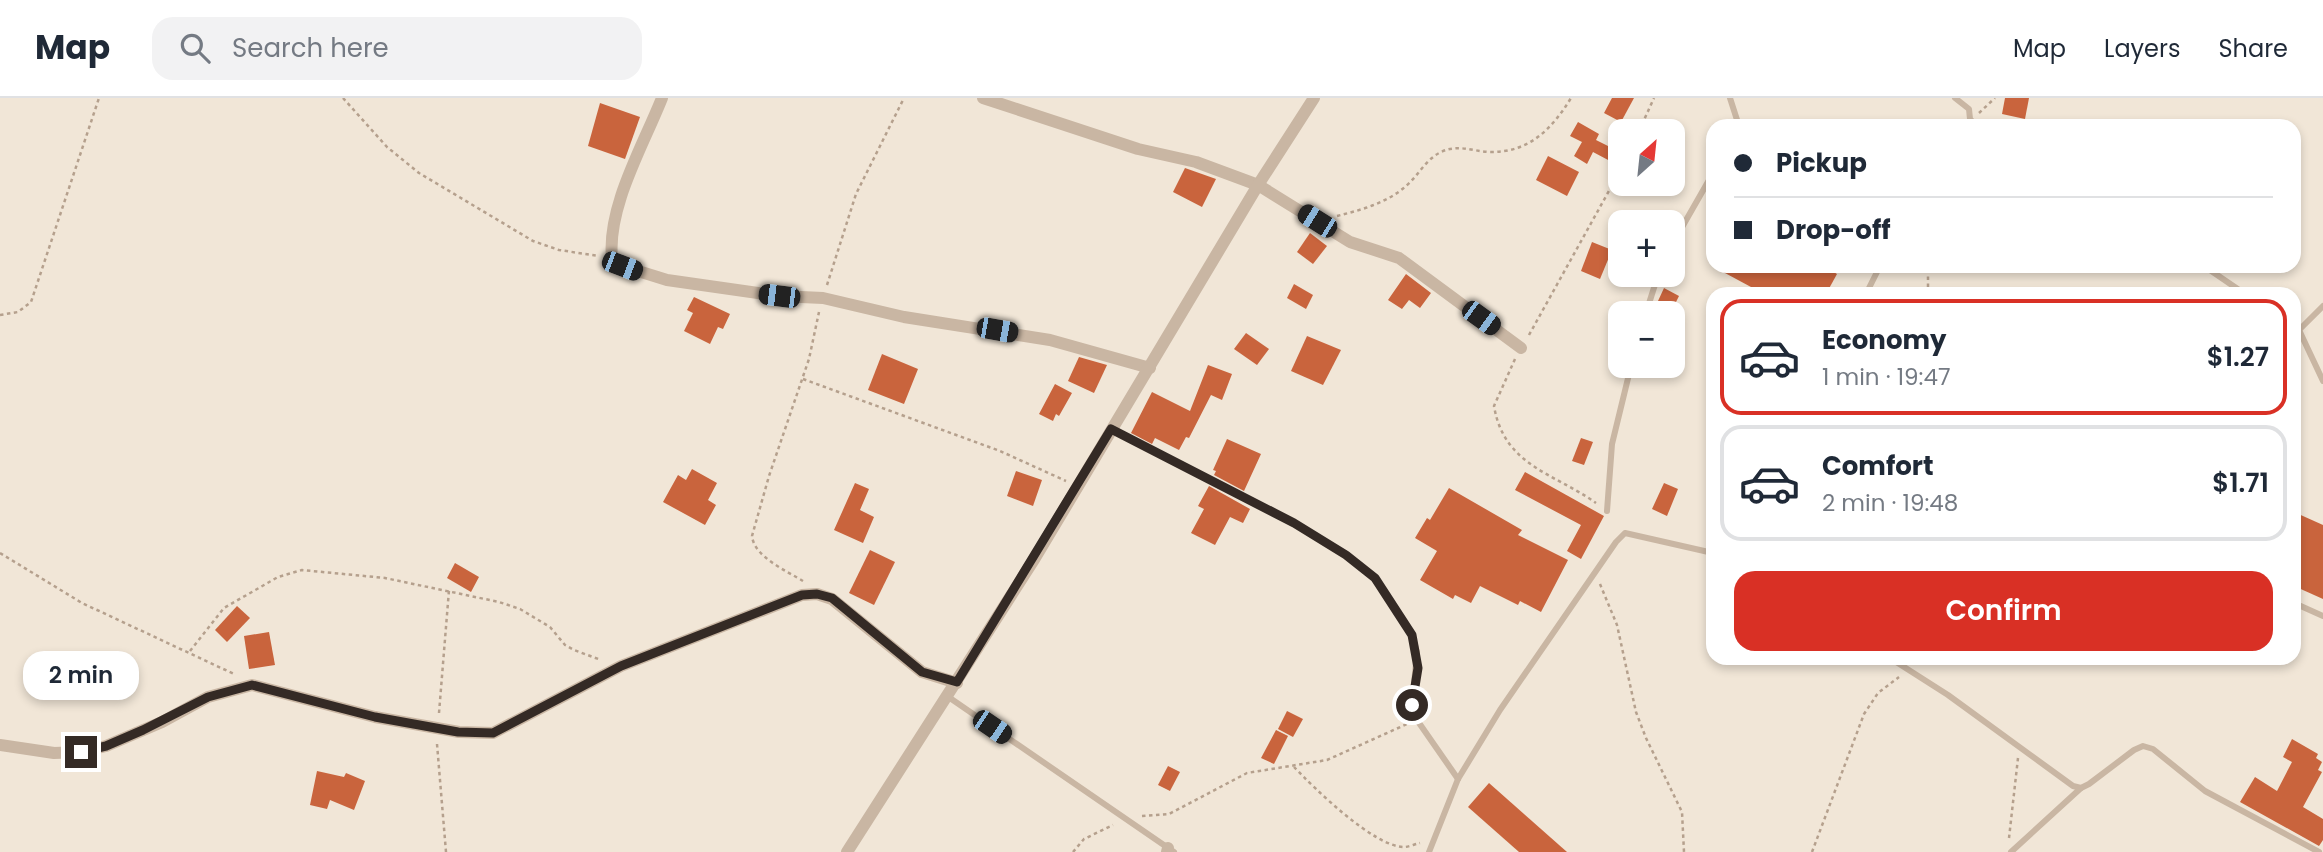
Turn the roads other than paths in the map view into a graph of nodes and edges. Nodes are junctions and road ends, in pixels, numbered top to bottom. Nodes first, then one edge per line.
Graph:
1 (662, 98) edge
2 (983, 98) edge
3 (1314, 98) edge
4 (1730, 98) edge
5 (1955, 98) edge
6 (1735, 119) edge
7 (1970, 119) edge
8 (1258, 185) junction
9 (1706, 185) edge
10 (1685, 222) edge
11 (2214, 273) edge
12 (2235, 287) edge
13 (2323, 306) edge
14 (2301, 325) edge
15 (2301, 336) edge
16 (1521, 348) road end
17 (1150, 368) junction
18 (1628, 378) edge
19 (2323, 381) edge
20 (1111, 429) junction
21 (1607, 511) road end
22 (1706, 550) edge
23 (2301, 606) edge
24 (2323, 616) edge
25 (1902, 665) edge
26 (957, 682) junction
27 (947, 696) junction
28 (0, 745) edge
29 (1458, 779) junction
30 (2081, 788) junction
31 (1170, 851) edge
32 (847, 852) edge
33 (1429, 852) edge
34 (2011, 852) edge
35 (2319, 852) edge

1 - 17 street
2 - 8 street
3 - 8 street
4 - 6 lane
5 - 7 lane
8 - 16 street
8 - 17 street
9 - 10 lane
11 - 12 lane
13 - 14 lane
15 - 19 lane
17 - 20 street
18 - 21 lane
20 - 26 street
20 - 29 lane
22 - 29 lane
23 - 24 lane
25 - 30 lane
26 - 27 street
26 - 28 street
27 - 31 lane
27 - 32 street
29 - 33 lane
30 - 34 lane
30 - 35 lane

